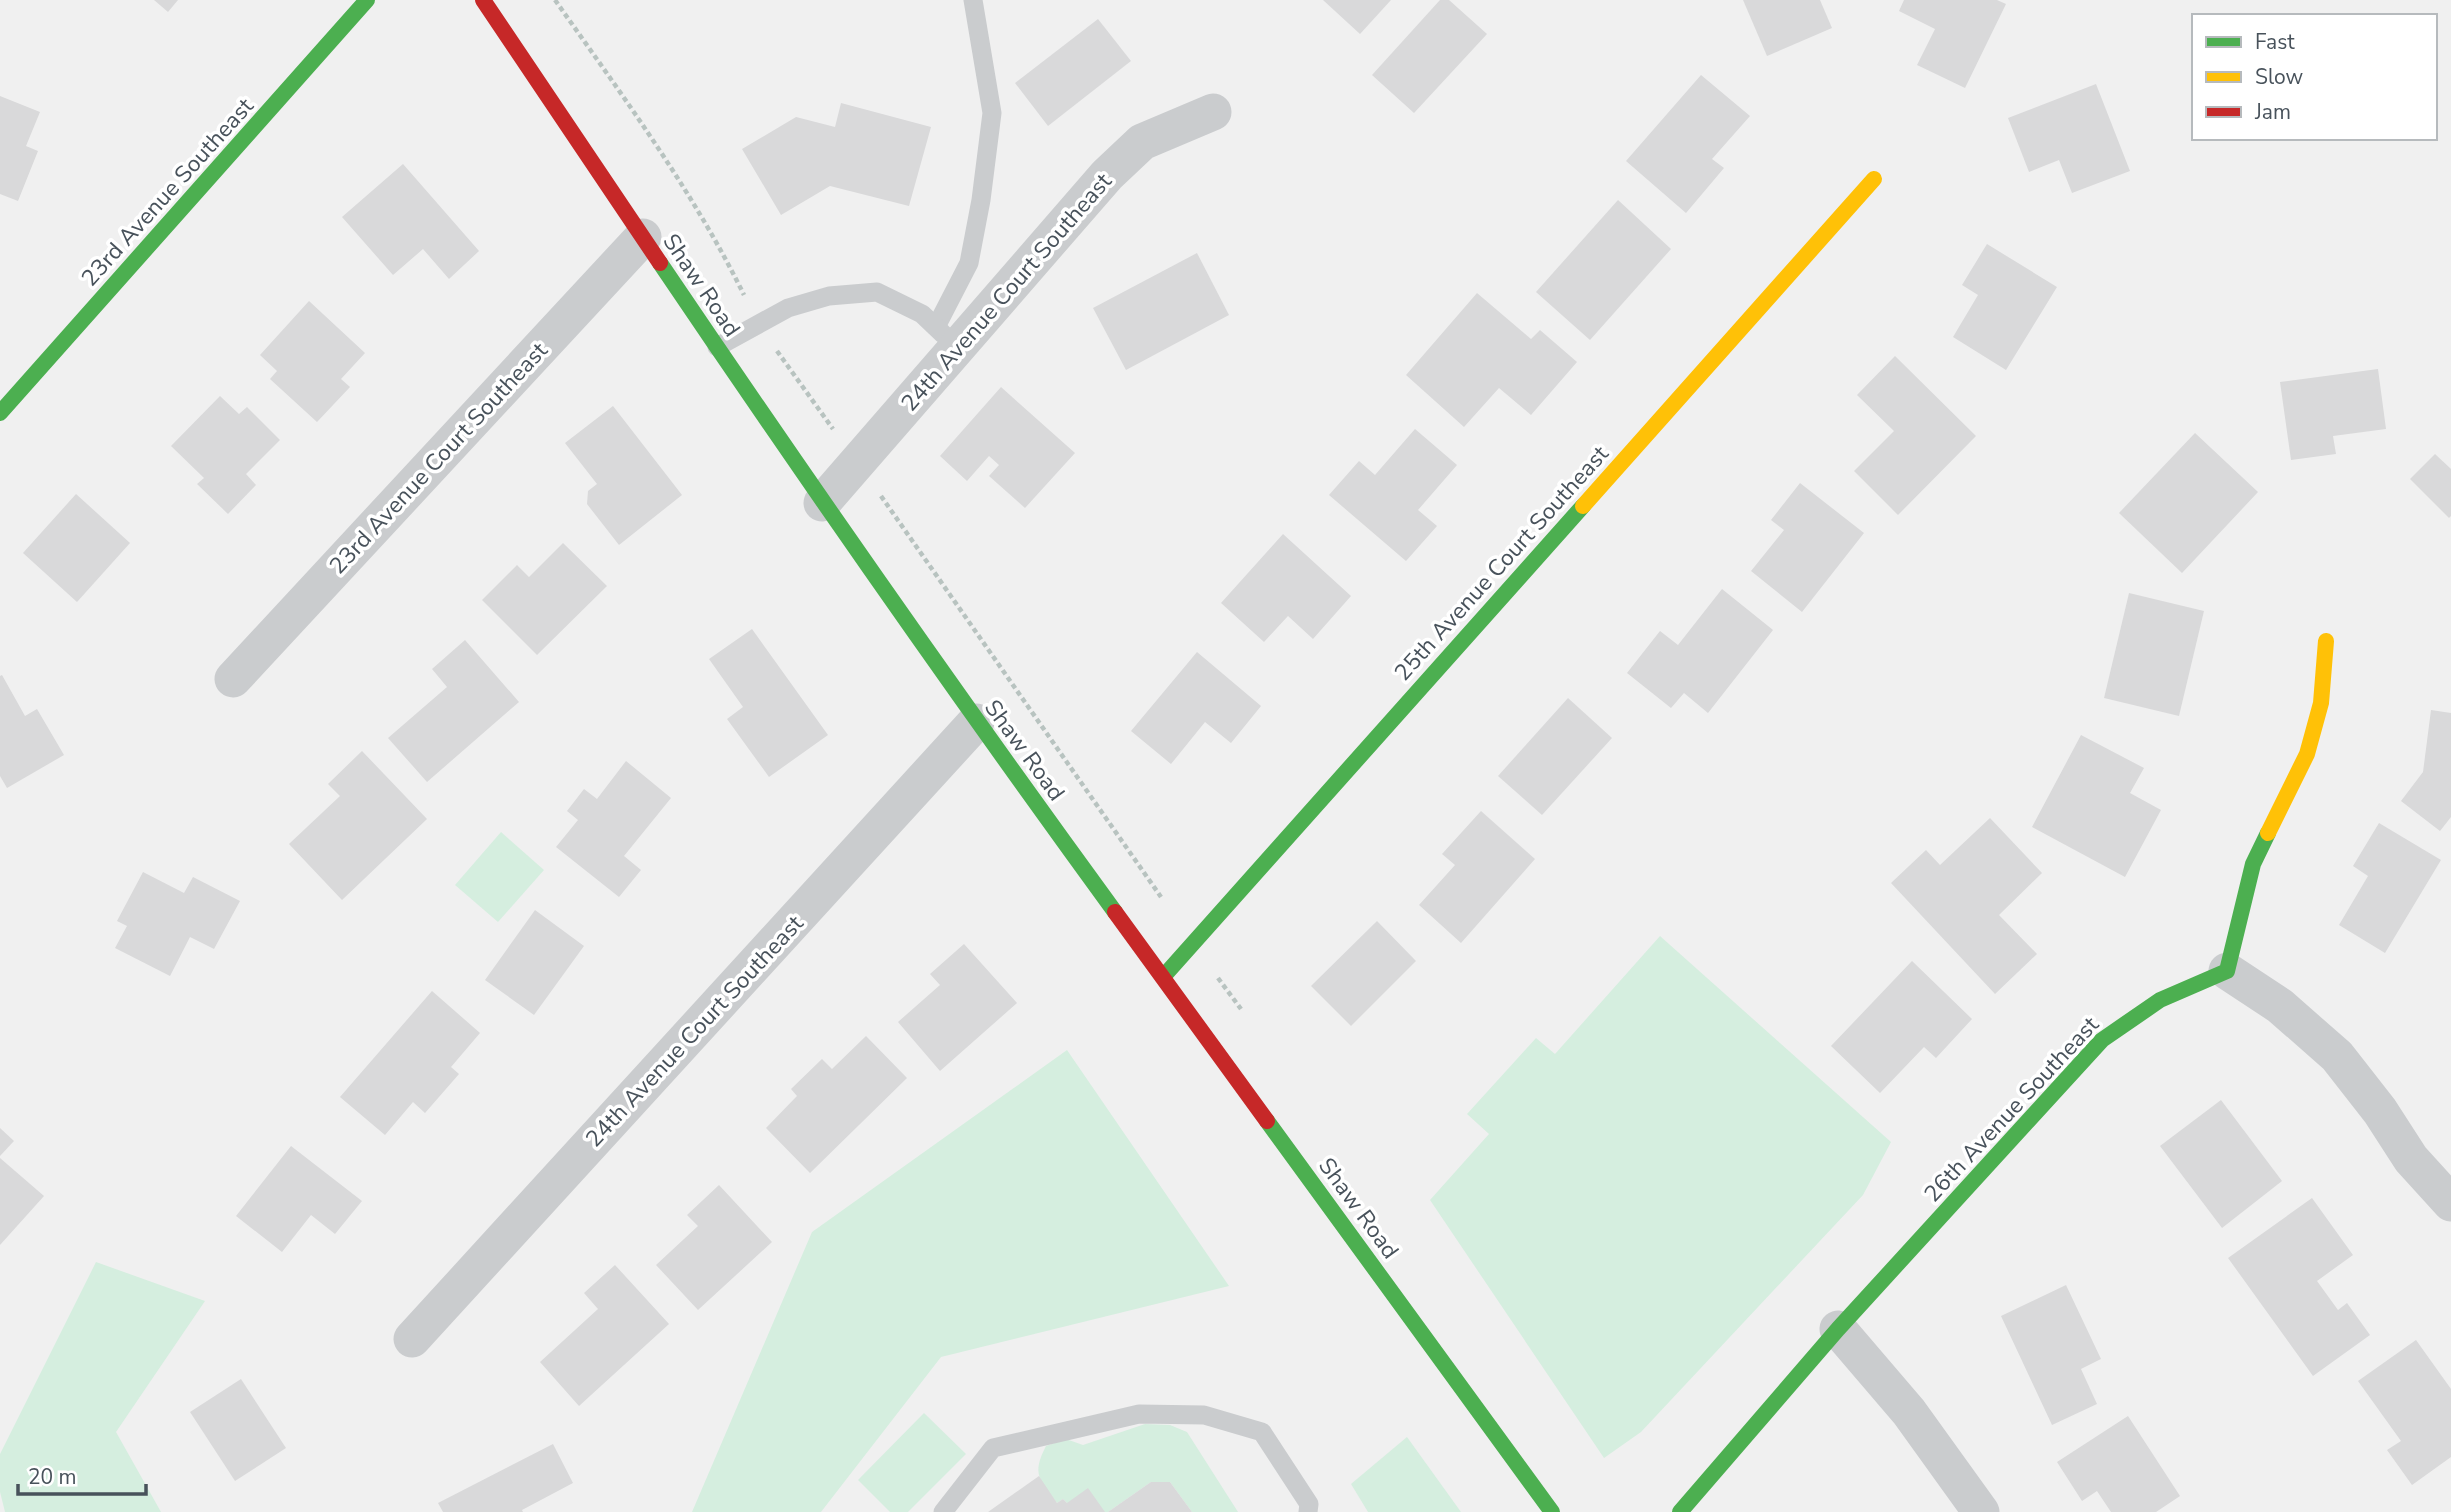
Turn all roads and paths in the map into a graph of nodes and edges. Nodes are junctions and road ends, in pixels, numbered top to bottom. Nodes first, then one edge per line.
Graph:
1 (367, 0) edge
2 (483, 0) edge
3 (973, 0) edge
4 (1213, 112) dead end
5 (1874, 179) dead end
6 (643, 237) junction
7 (946, 337) junction
8 (717, 347) junction
9 (0, 414) edge
10 (822, 503) junction
11 (2326, 641) dead end
12 (233, 679) dead end
13 (976, 722) junction
14 (2227, 971) junction
15 (1163, 977) junction
16 (2451, 1203) edge
17 (1838, 1329) junction
18 (412, 1339) dead end
19 (943, 1512) edge
20 (1308, 1512) edge
21 (1552, 1512) edge
22 (1680, 1512) edge
23 (1981, 1512) edge

1 - 9 street, 23rd Avenue Southeast
2 - 6 street, Shaw Road
3 - 7 lane
4 - 7 street, 24th Avenue Court Southeast
5 - 15 street, 25th Avenue Court Southeast
6 - 8 street, Shaw Road
6 - 12 street, 23rd Avenue Court Southeast
7 - 8 lane
7 - 10 street, 24th Avenue Court Southeast
8 - 10 street, Shaw Road
10 - 13 street, Shaw Road
11 - 14 street
13 - 15 street, Shaw Road
13 - 18 street, 24th Avenue Court Southeast
14 - 16 street
14 - 17 street, 26th Avenue Southeast
15 - 21 street, Shaw Road
17 - 22 street, 26th Avenue Southeast
17 - 23 street
19 - 20 lane

